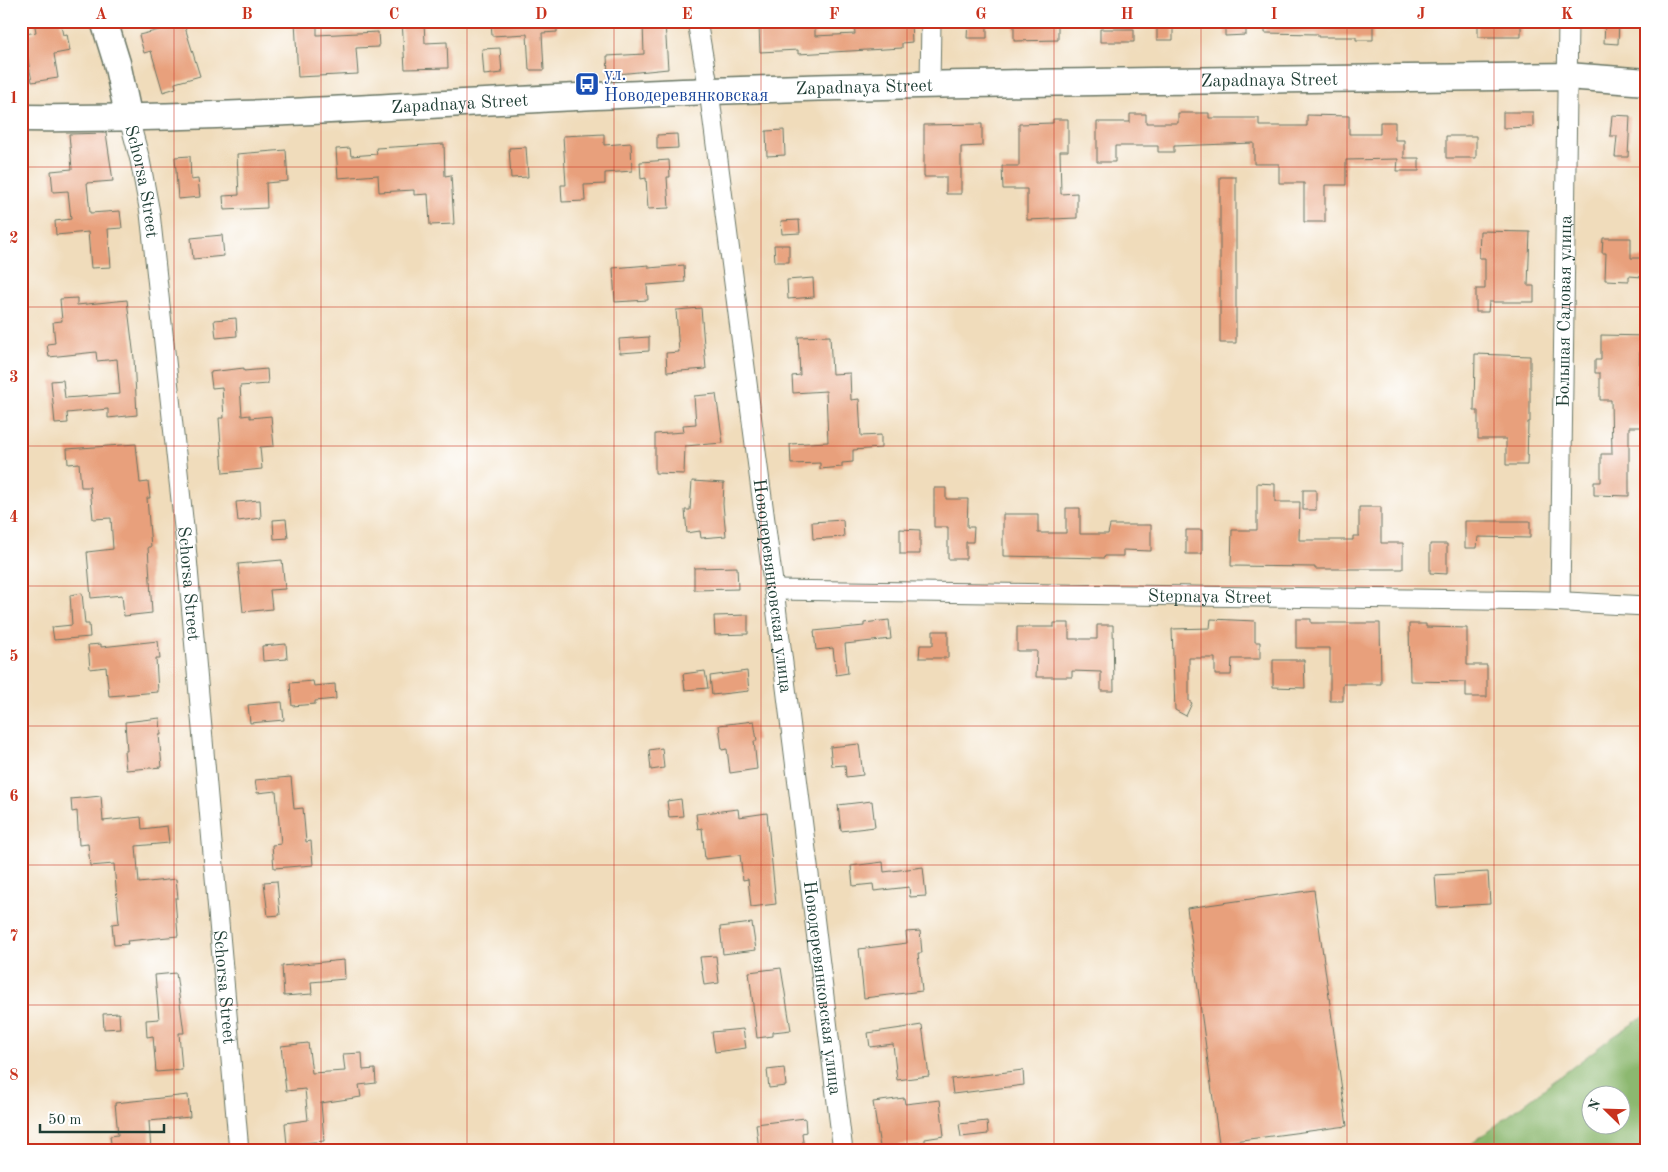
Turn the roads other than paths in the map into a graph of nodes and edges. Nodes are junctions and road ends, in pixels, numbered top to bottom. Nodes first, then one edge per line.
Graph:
1 (104, 21) edge
2 (697, 21) edge
3 (930, 21) edge
4 (1568, 21) edge
5 (1567, 76) junction
6 (1647, 82) edge
7 (930, 85) junction
8 (709, 91) junction
9 (21, 118) edge
10 (129, 119) junction
11 (774, 590) junction
12 (1560, 601) junction
13 (1647, 606) edge
14 (239, 1151) edge
15 (843, 1151) edge

1 - 10 main road, Schorsa Street
2 - 8 street, Новодеревянковская улица
3 - 7 street
4 - 5 street, Большая Садовая улица
5 - 6 main road, Zapadnaya Street
5 - 7 main road, Zapadnaya Street
5 - 12 street, Большая Садовая улица
7 - 8 main road, Zapadnaya Street
8 - 10 main road, Zapadnaya Street
8 - 11 street, Новодеревянковская улица
9 - 10 main road, Zapadnaya Street
10 - 14 street, Schorsa Street
11 - 12 street, Stepnaya Street
11 - 15 street, Новодеревянковская улица
12 - 13 street, Stepnaya Street

